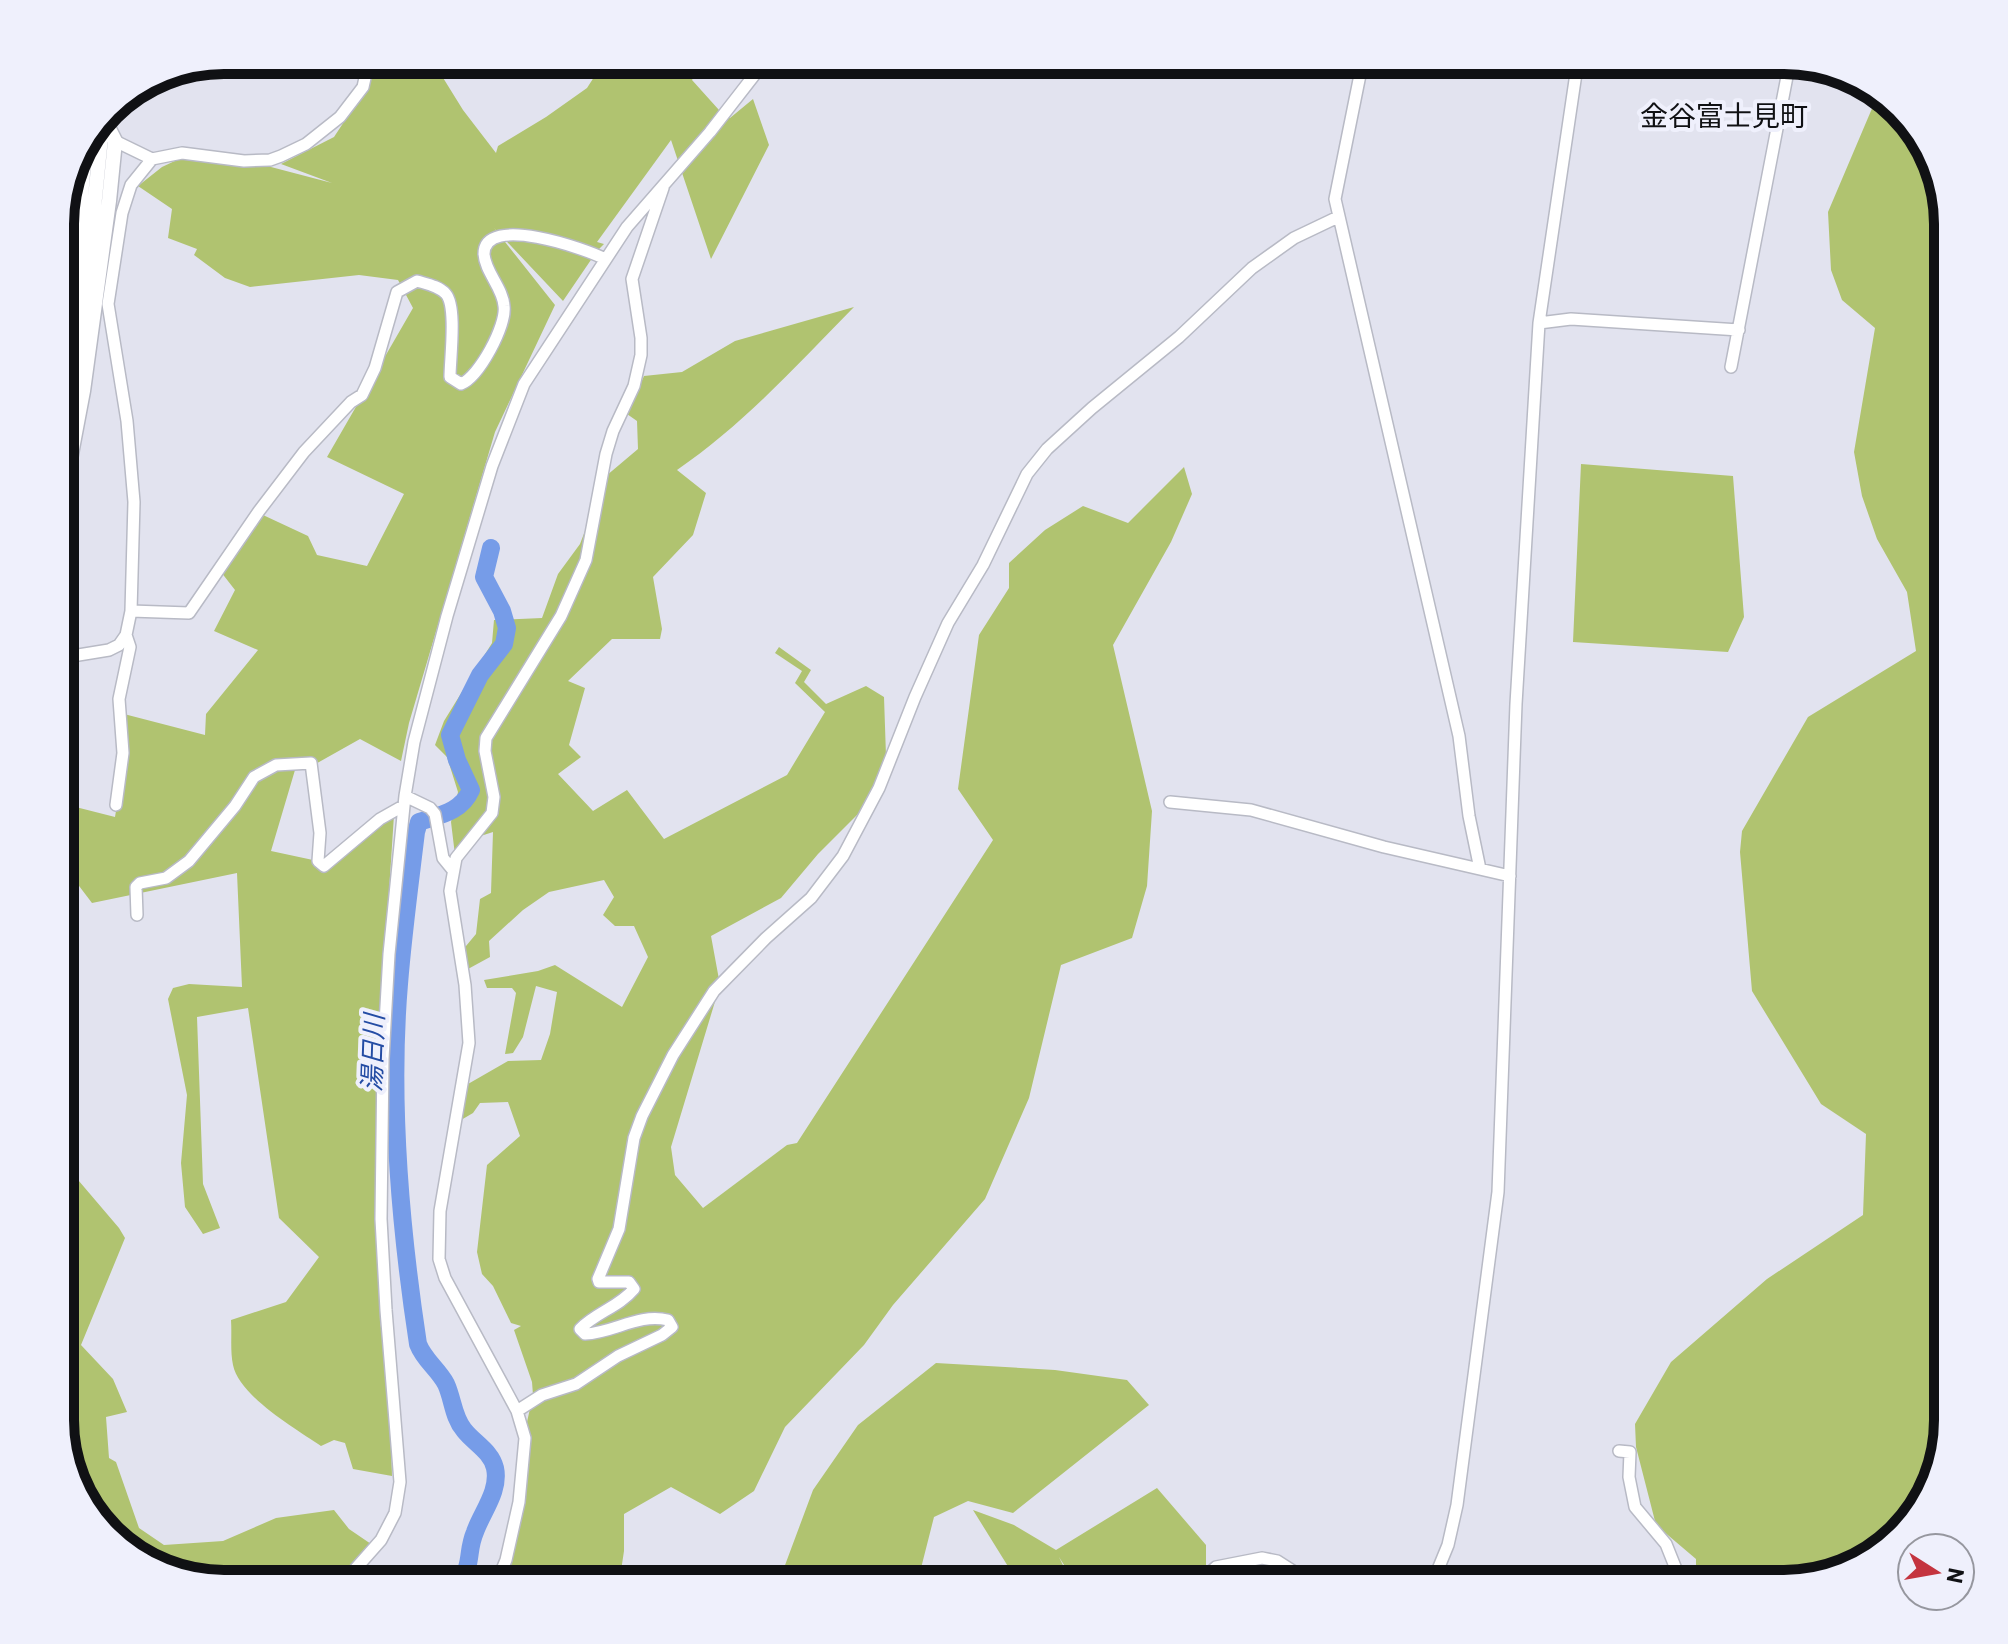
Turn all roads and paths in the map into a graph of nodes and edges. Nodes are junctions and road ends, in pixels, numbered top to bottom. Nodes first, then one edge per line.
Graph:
1 (366, 74) edge
2 (756, 74) edge
3 (1360, 74) edge
4 (1576, 74) edge
5 (1788, 74) edge
6 (109, 128) edge
7 (101, 138) edge
8 (115, 141) junction
9 (152, 159) junction
10 (83, 172) edge
11 (664, 184) junction
12 (1338, 217) junction
13 (605, 259) junction
14 (74, 270) edge
15 (1539, 323) junction
16 (1739, 330) junction
17 (74, 356) edge
18 (1731, 367) dead end
19 (74, 433) edge
20 (131, 611) junction
21 (126, 635) junction
22 (74, 656) edge
23 (404, 801) junction
24 (1170, 802) dead end
25 (116, 805) dead end
26 (452, 869) junction
27 (1480, 869) junction
28 (1510, 876) junction
29 (137, 915) dead end
30 (517, 1411) junction
31 (1619, 1451) dead end
32 (354, 1570) edge
33 (502, 1570) edge
34 (1213, 1570) edge
35 (1291, 1570) edge
36 (1438, 1570) edge
37 (1676, 1570) edge

1 - 9 street
2 - 11 street
3 - 12 street
4 - 15 street
5 - 16 street
6 - 8 main road
7 - 17 main road
8 - 9 street
8 - 19 main road
9 - 20 street
10 - 14 main road
11 - 13 street
11 - 26 street
12 - 27 street
12 - 30 street
13 - 20 street
13 - 23 street
15 - 16 street
15 - 28 street
16 - 18 street
20 - 21 street
21 - 22 street
21 - 25 street
23 - 26 street
23 - 29 street
23 - 32 street
24 - 27 street
26 - 30 street
27 - 28 street
28 - 36 street
30 - 33 street
31 - 37 street
34 - 35 street

